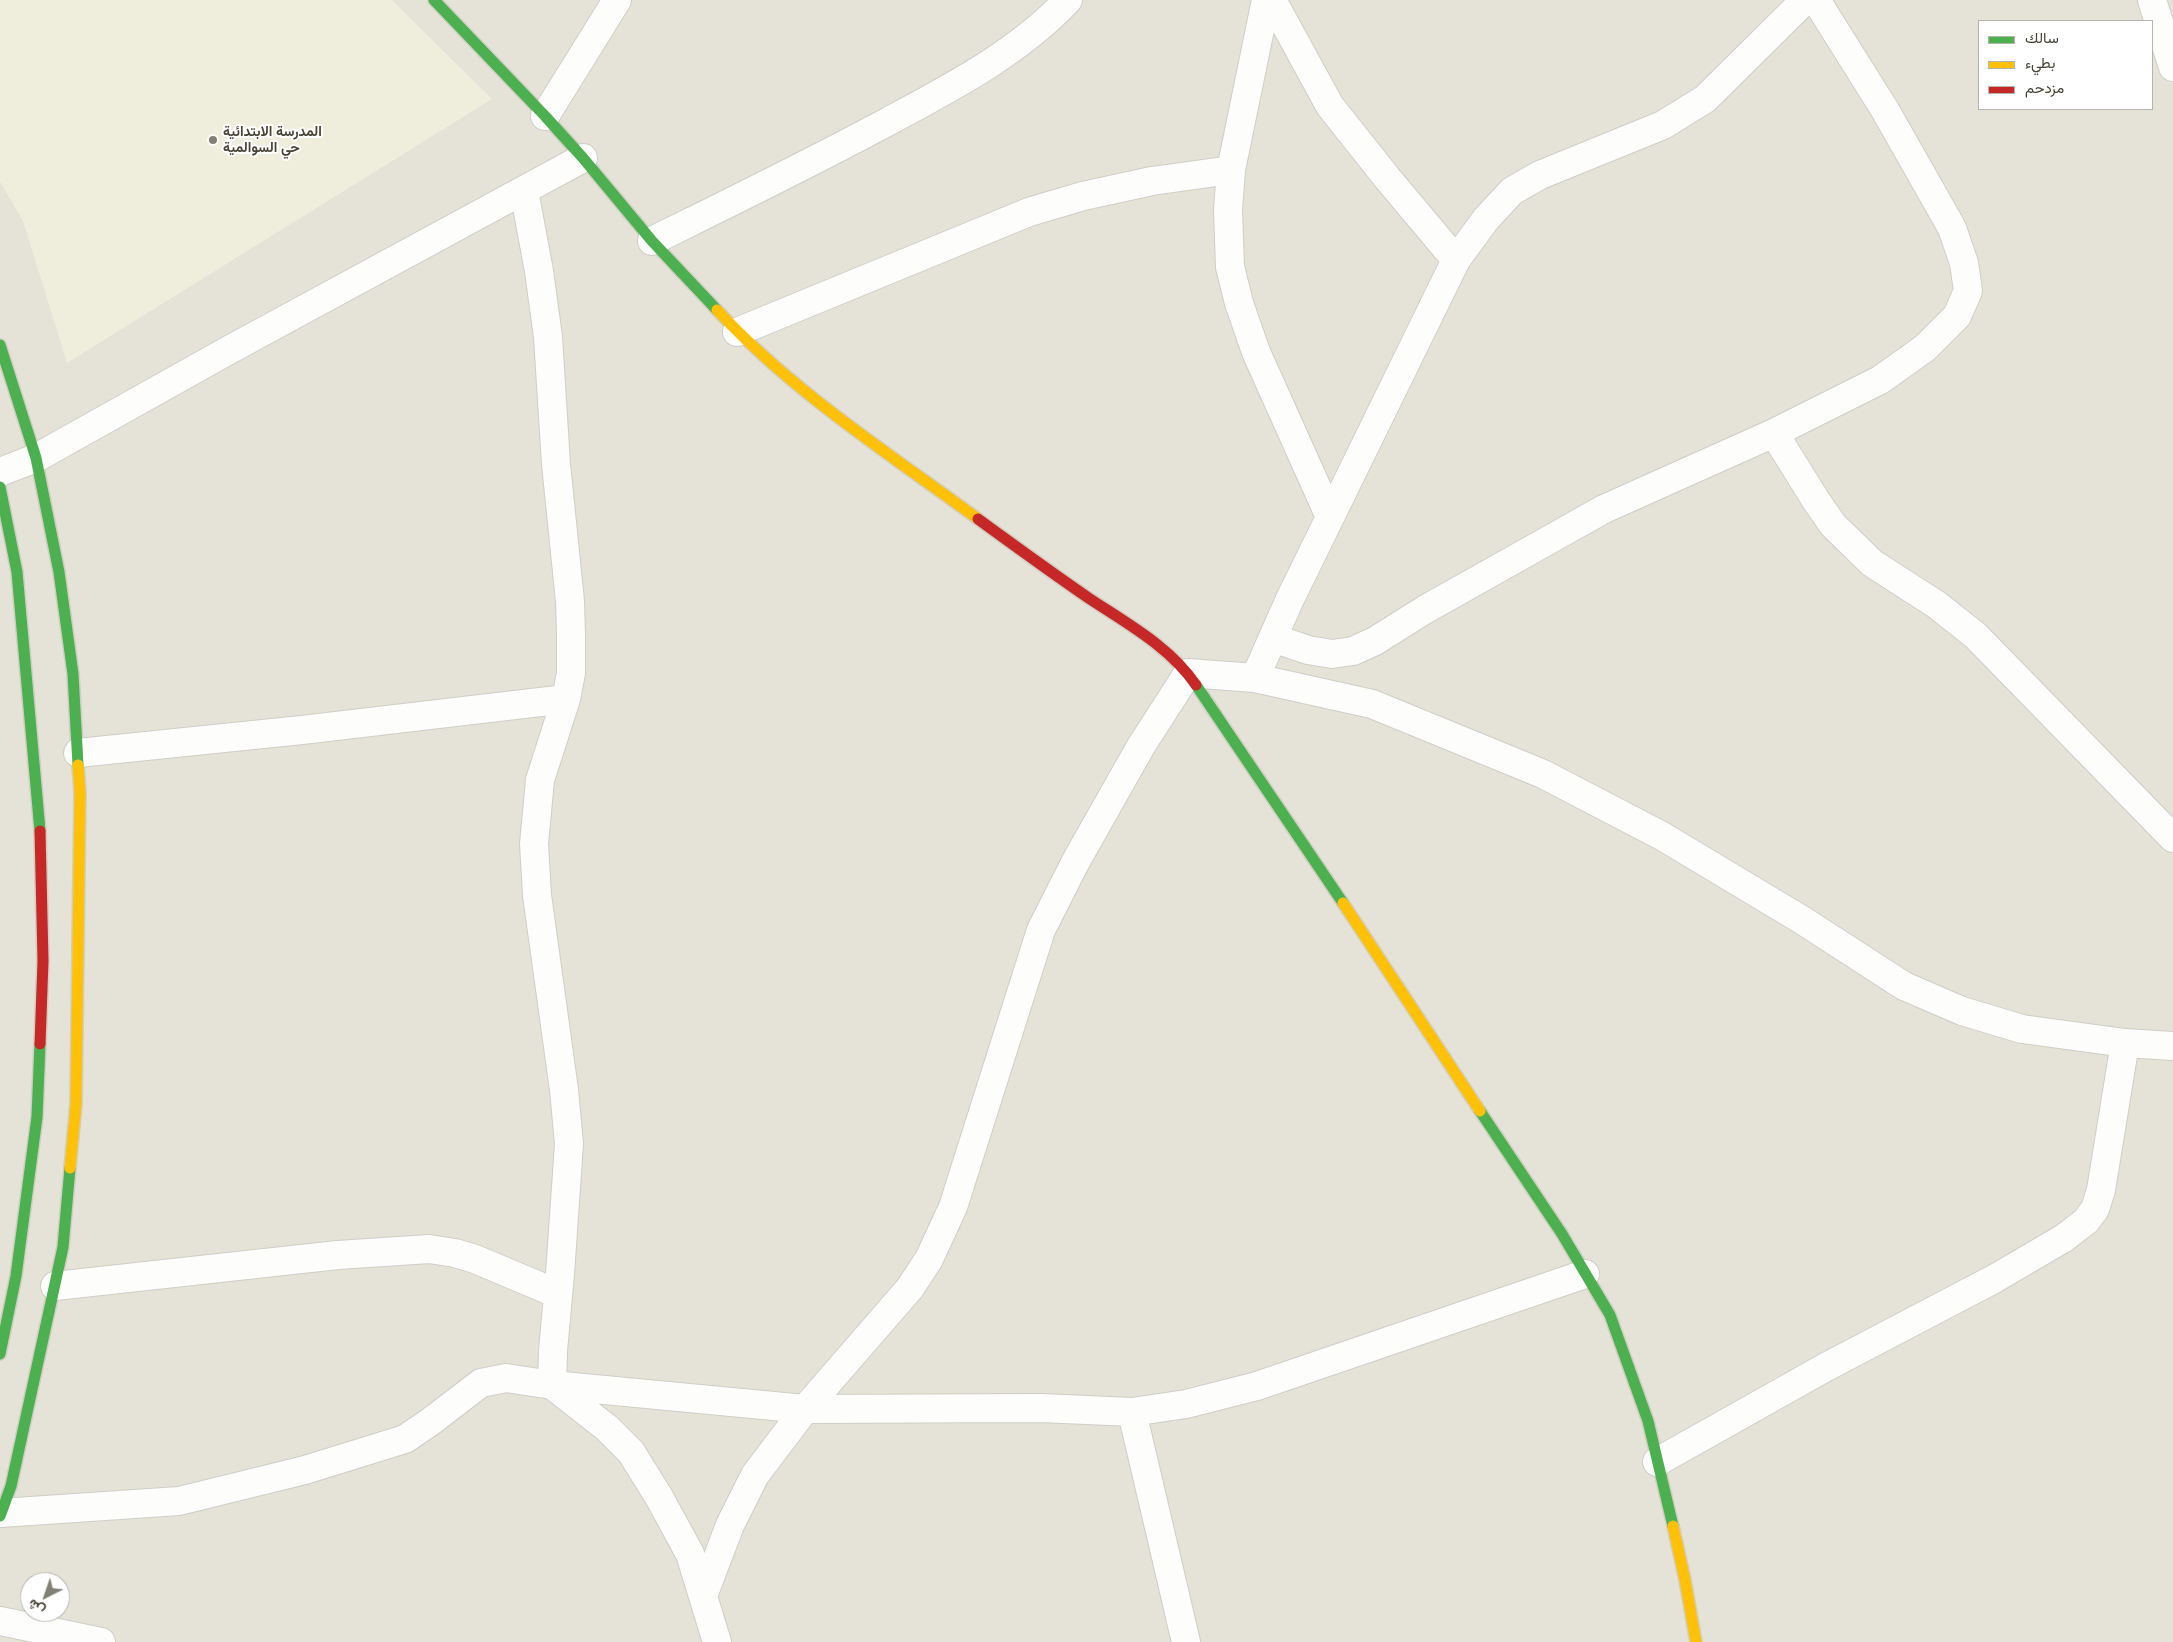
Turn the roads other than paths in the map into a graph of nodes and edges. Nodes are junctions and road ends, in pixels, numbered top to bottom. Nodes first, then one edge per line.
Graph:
1 (434, 0) edge
2 (617, 0) edge
3 (1068, 0) edge
4 (1266, 0) edge
5 (1272, 0) edge
6 (1805, 0) edge
7 (1816, 0) edge
8 (2152, 0) edge
9 (2173, 67) edge
10 (545, 116) junction
11 (583, 158) junction
12 (1231, 170) junction
13 (524, 191) junction
14 (652, 242) junction
15 (1456, 260) junction
16 (737, 332) junction
17 (0, 345) edge
18 (1774, 433) junction
19 (36, 458) junction
20 (0, 472) edge
21 (0, 487) edge
22 (1330, 517) junction
23 (3, 520) edge
24 (1272, 638) junction
25 (1188, 673) junction
26 (1255, 678) junction
27 (566, 699) junction
28 (78, 752) junction
29 (2173, 838) edge
30 (2125, 1043) junction
31 (2173, 1046) edge
32 (1585, 1274) junction
33 (55, 1286) junction
34 (558, 1294) junction
35 (0, 1351) edge
36 (552, 1385) junction
37 (805, 1409) junction
38 (1132, 1412) junction
39 (1657, 1462) junction
40 (1, 1514) edge
41 (703, 1596) junction
42 (0, 1622) edge
43 (101, 1642) edge
44 (717, 1642) edge
45 (1186, 1642) edge
46 (1696, 1642) edge

1 - 10 street
2 - 10 street
3 - 14 street
4 - 12 street
5 - 15 street
6 - 15 street
7 - 18 street
8 - 9 street
10 - 11 street
11 - 13 street
11 - 14 street
12 - 16 street
12 - 22 street
13 - 19 street
13 - 27 street
14 - 16 street
15 - 22 street
16 - 25 street
17 - 19 street
18 - 24 street
18 - 29 street
19 - 20 street
19 - 28 street
21 - 23 street
22 - 24 street
23 - 35 street
24 - 26 street
25 - 26 street
25 - 32 street
25 - 37 street
26 - 30 street
27 - 28 street
27 - 34 street
28 - 33 street
30 - 31 street
30 - 39 street
32 - 38 street
32 - 39 street
33 - 34 street
33 - 40 street
34 - 36 street
36 - 37 street
36 - 40 street
36 - 41 street
37 - 38 street
37 - 41 street
38 - 45 street
39 - 46 street
41 - 44 street
42 - 43 street

